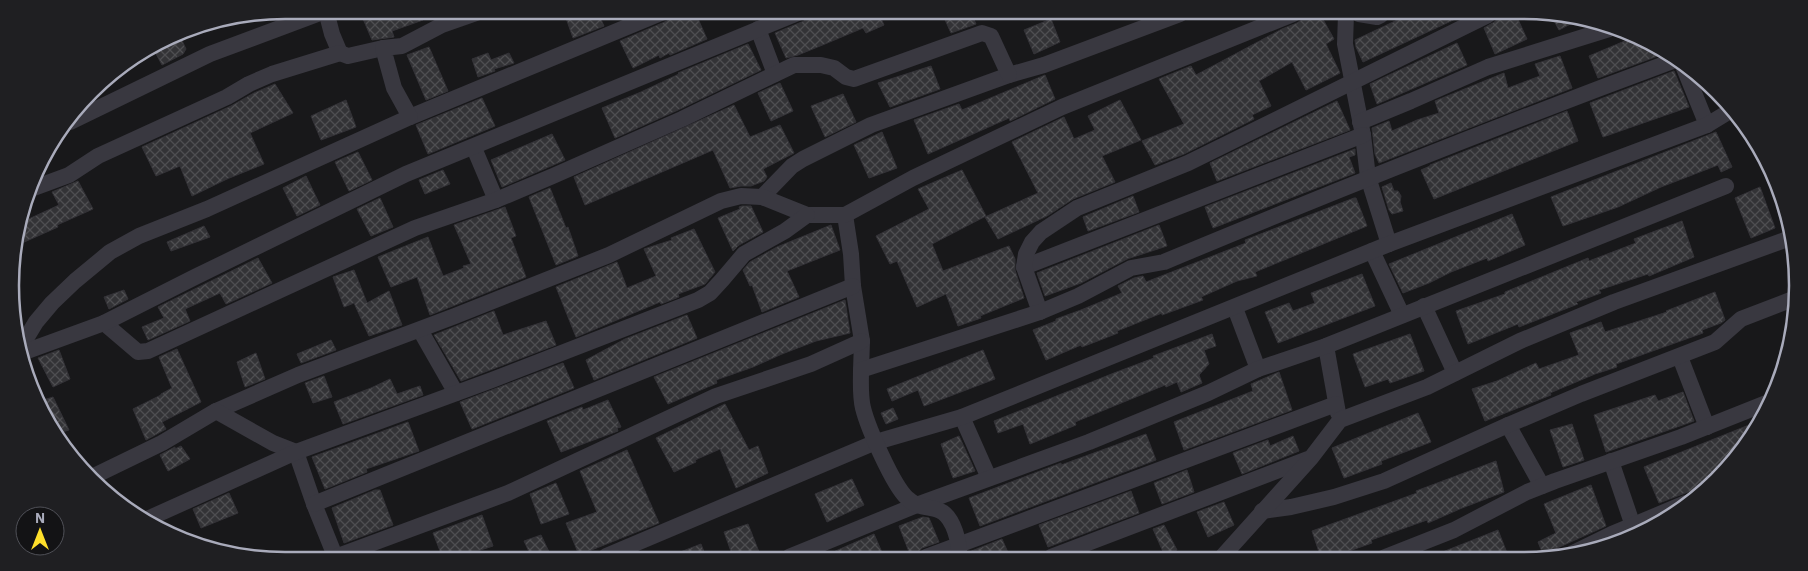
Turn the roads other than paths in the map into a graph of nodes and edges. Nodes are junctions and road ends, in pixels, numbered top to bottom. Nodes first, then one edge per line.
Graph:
1 (303, 19) edge
2 (329, 19) edge
3 (459, 19) edge
4 (646, 19) edge
5 (783, 19) edge
6 (1167, 19) edge
7 (1281, 19) edge
8 (1346, 19) edge
9 (1480, 19) edge
10 (758, 29) junction
11 (1602, 31) edge
12 (383, 48) junction
13 (340, 53) junction
14 (1669, 62) edge
15 (776, 74) junction
16 (1009, 75) junction
17 (1687, 76) edge
18 (1351, 82) junction
19 (1726, 113) edge
20 (410, 117) junction
21 (78, 118) edge
22 (1707, 124) junction
23 (1361, 128) junction
24 (474, 148) junction
25 (1368, 177) junction
26 (38, 186) edge
27 (1726, 186) dead end
28 (762, 197) junction
29 (496, 200) junction
30 (845, 214) junction
31 (807, 215) junction
32 (1785, 240) edge
33 (1389, 244) junction
34 (1372, 251) junction
35 (1024, 267) junction
36 (853, 286) junction
37 (1789, 300) edge
38 (1424, 306) junction
39 (1235, 308) junction
40 (1040, 312) junction
41 (1402, 315) junction
42 (104, 323) junction
43 (420, 330) junction
44 (25, 341) edge
45 (862, 341) junction
46 (1326, 346) junction
47 (27, 351) edge
48 (1680, 357) junction
49 (1258, 369) junction
50 (861, 370) junction
51 (1455, 373) junction
52 (456, 393) junction
53 (1761, 405) edge
54 (216, 411) junction
55 (1338, 412) junction
56 (962, 417) junction
57 (1508, 425) junction
58 (1707, 427) junction
59 (876, 442) junction
60 (296, 452) junction
61 (1311, 458) junction
62 (1611, 461) junction
63 (97, 474) edge
64 (989, 478) junction
65 (1542, 486) junction
66 (314, 504) junction
67 (919, 504) junction
68 (1262, 511) junction
69 (1660, 514) edge
70 (152, 517) edge
71 (1633, 526) junction
72 (1605, 539) edge
73 (959, 551) edge
74 (334, 552) edge
75 (347, 552) edge
76 (615, 552) edge
77 (801, 552) edge
78 (1067, 552) edge
79 (1226, 552) edge
80 (1398, 552) edge

1 - 21 street
2 - 13 street
3 - 12 street
4 - 20 street
5 - 10 street
6 - 16 street
7 - 30 street
8 - 18 street
9 - 18 street
10 - 15 street
10 - 24 street
11 - 23 street
12 - 13 street
12 - 20 street
13 - 26 street
14 - 25 street
15 - 16 street
15 - 29 street
16 - 28 street
17 - 22 street
18 - 23 street
18 - 35 street
19 - 22 street
20 - 44 street
22 - 33 street
23 - 25 street
23 - 35 street
24 - 29 street
24 - 42 street
25 - 33 street
25 - 40 street
27 - 38 street
28 - 31 street
28 - 43 street
29 - 42 street
30 - 31 street
30 - 36 street
31 - 52 street
32 - 51 street
33 - 34 street
34 - 39 street
34 - 41 street
35 - 40 street
36 - 45 street
36 - 66 street
37 - 48 street
38 - 41 street
38 - 51 street
39 - 49 street
39 - 56 street
40 - 50 street
41 - 46 street
42 - 47 street
43 - 52 street
43 - 54 street
45 - 50 street
45 - 75 street
46 - 49 street
46 - 55 street
48 - 57 street
48 - 58 street
49 - 64 street
50 - 59 street
51 - 55 street
52 - 60 street
53 - 58 street
54 - 60 street
54 - 63 street
55 - 61 street
55 - 73 street
56 - 59 street
56 - 64 street
57 - 65 street
57 - 68 street
58 - 62 street
59 - 67 street
59 - 76 street
60 - 66 street
60 - 70 street
61 - 68 street
61 - 78 street
62 - 65 street
62 - 71 street
64 - 67 street
65 - 80 street
66 - 74 street
67 - 73 street
67 - 77 street
68 - 79 street
69 - 71 street
71 - 72 street

